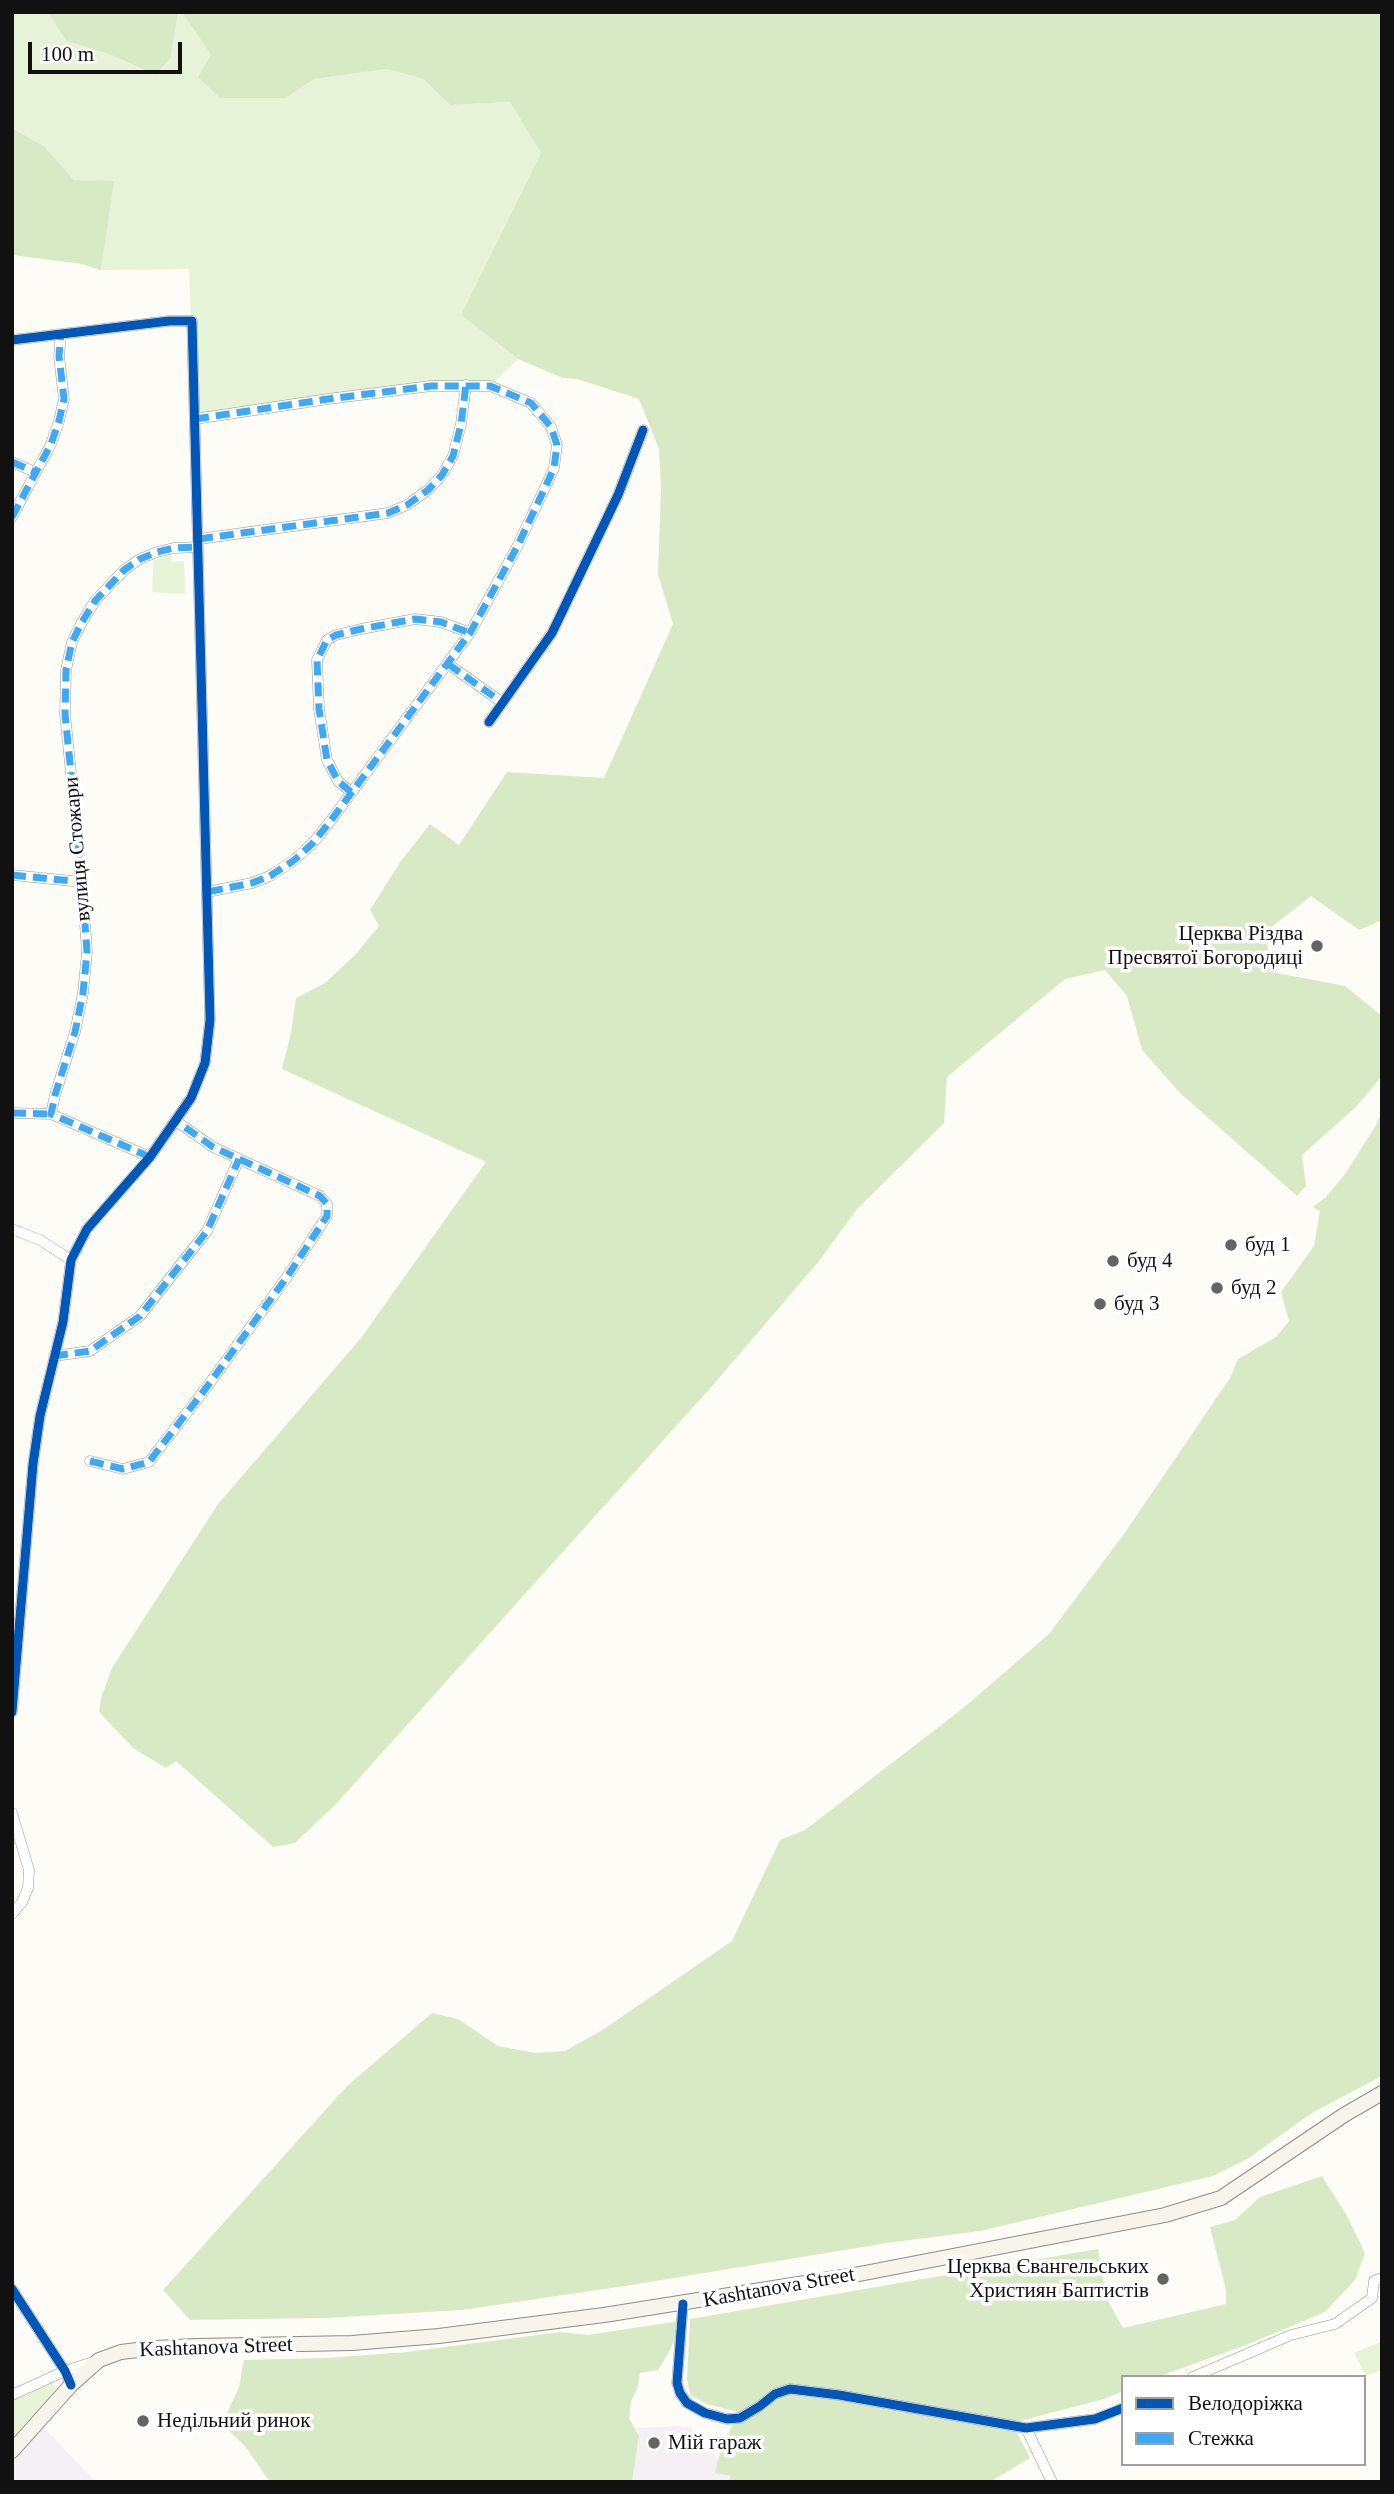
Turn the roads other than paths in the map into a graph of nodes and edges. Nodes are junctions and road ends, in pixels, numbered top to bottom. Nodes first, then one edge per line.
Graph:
1 (61, 334) junction
2 (12, 340) edge
3 (466, 385) junction
4 (195, 419) junction
5 (643, 430) dead end
6 (12, 462) edge
7 (36, 472) junction
8 (12, 517) edge
9 (198, 543) junction
10 (470, 633) junction
11 (448, 664) junction
12 (503, 703) junction
13 (489, 722) dead end
14 (351, 792) junction
15 (12, 875) edge
16 (82, 882) junction
17 (207, 892) junction
18 (12, 1113) edge
19 (51, 1114) junction
20 (176, 1121) junction
21 (150, 1157) junction
22 (239, 1159) junction
23 (12, 1229) edge
24 (71, 1260) junction
25 (54, 1356) junction
26 (90, 1461) dead end
27 (12, 1712) edge
28 (12, 1813) edge
29 (12, 1914) edge
30 (1382, 2093) edge
31 (1382, 2278) edge
32 (12, 2289) edge
33 (683, 2304) junction
34 (99, 2360) junction
35 (65, 2371) junction
36 (1199, 2375) edge
37 (71, 2385) junction
38 (12, 2395) edge
39 (1121, 2408) edge
40 (1026, 2428) junction
41 (12, 2451) edge
42 (1052, 2482) edge

1 - 2 street
1 - 4 street
1 - 7 street
3 - 4 street
3 - 9 street, вулиця Стожари
3 - 10 street
4 - 9 street
5 - 12 street
6 - 7 street
7 - 8 street
9 - 16 street, вулиця Стожари
9 - 17 street
10 - 11 street
10 - 14 street
11 - 12 street
11 - 14 street
12 - 13 street
14 - 17 street
15 - 16 street
16 - 19 street, вулиця Стожари
17 - 20 street
18 - 19 street
19 - 21 street
20 - 21 street
20 - 22 street
21 - 24 street
22 - 25 street
22 - 26 street
23 - 24 street
24 - 25 street
25 - 27 street
28 - 29 street
30 - 33 main road, Kashtanova Street
31 - 36 street
32 - 35 street
33 - 34 main road, Kashtanova Street
33 - 40 street
34 - 35 street
34 - 37 main road, Kashtanova Street
35 - 37 street
35 - 38 street
37 - 41 main road, Kashtanova Street
39 - 40 street
40 - 42 street

